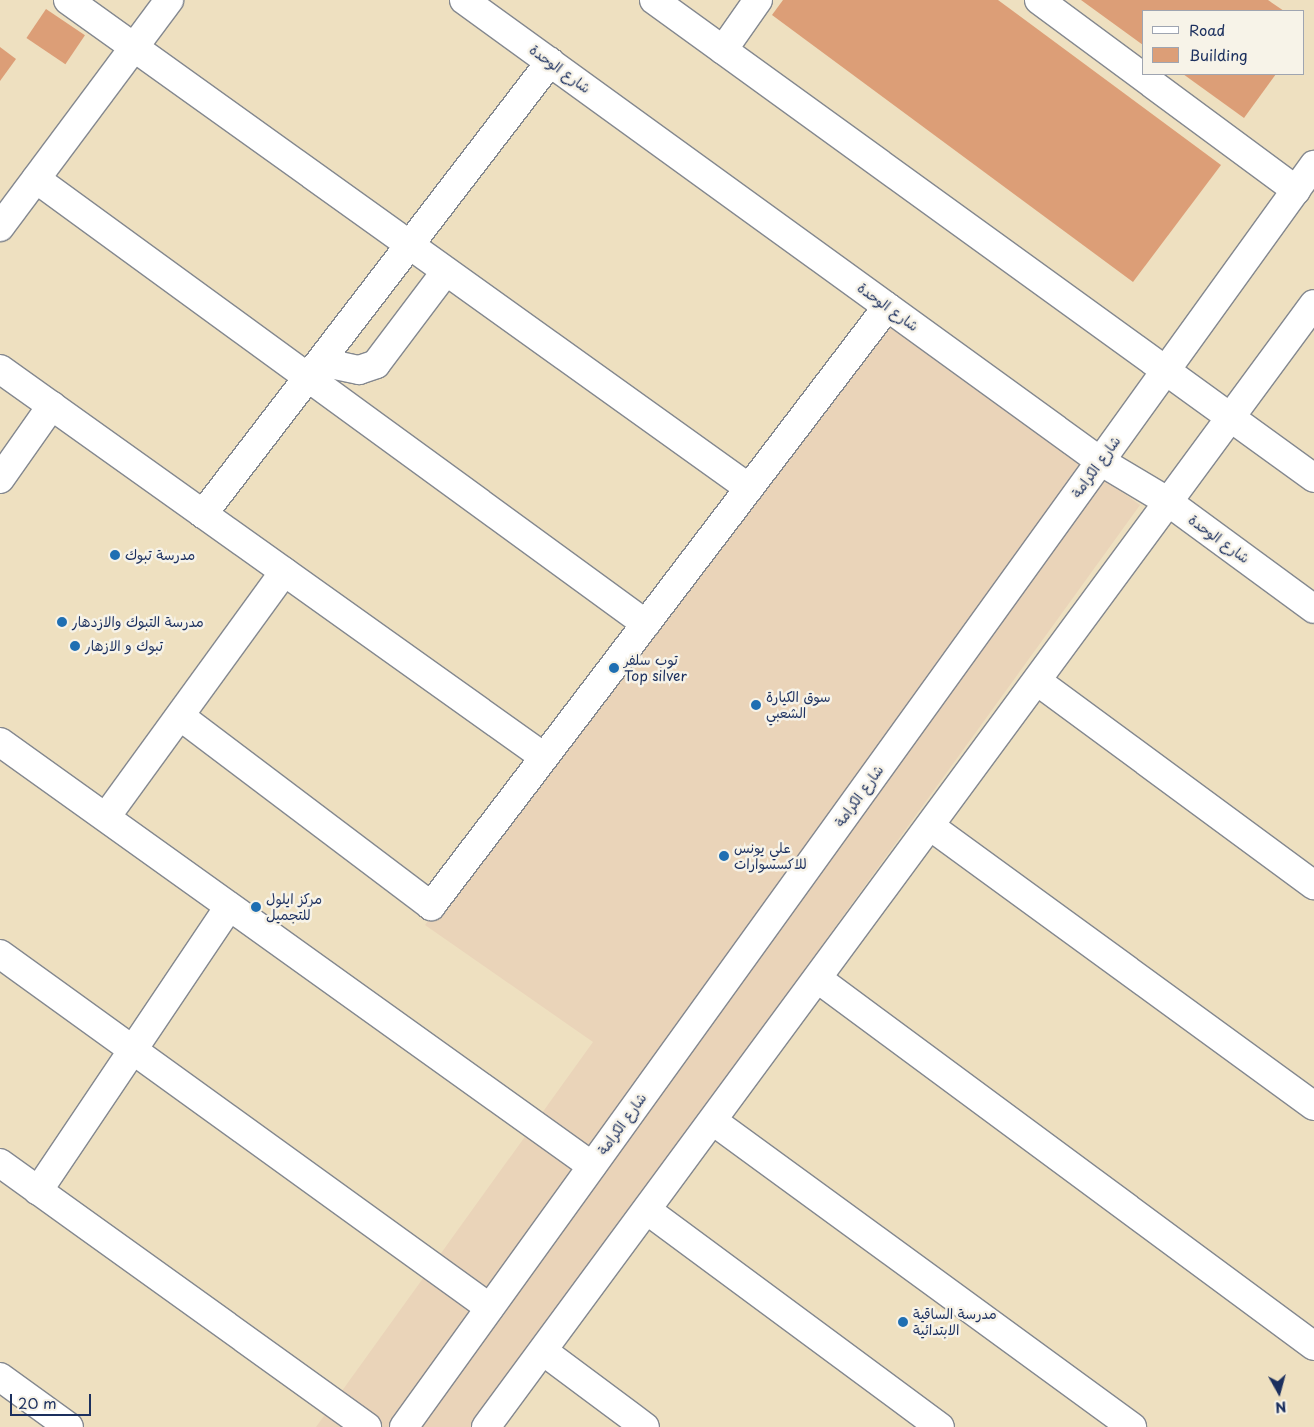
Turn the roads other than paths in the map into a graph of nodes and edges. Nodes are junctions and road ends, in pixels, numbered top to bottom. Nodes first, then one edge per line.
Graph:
1 (68, 0) edge
2 (169, 0) edge
3 (464, 0) edge
4 (654, 0) edge
5 (758, 0) edge
6 (1039, 0) edge
7 (134, 47) junction
8 (723, 50) junction
9 (550, 62) junction
10 (1314, 165) edge
11 (36, 179) junction
12 (1296, 190) junction
13 (0, 227) edge
14 (410, 245) junction
15 (446, 271) junction
16 (1314, 304) edge
17 (888, 307) junction
18 (0, 368) edge
19 (314, 370) junction
20 (1166, 370) junction
21 (52, 406) junction
22 (1233, 419) junction
23 (1100, 461) junction
24 (1314, 478) edge
25 (0, 479) edge
26 (749, 488) junction
27 (1167, 501) junction
28 (203, 514) junction
29 (284, 572) junction
30 (1314, 610) edge
31 (646, 624) junction
32 (1037, 681) junction
33 (180, 716) junction
34 (0, 742) edge
35 (544, 757) junction
36 (106, 817) junction
37 (930, 826) junction
38 (1314, 885) edge
39 (229, 907) junction
40 (0, 954) edge
41 (818, 979) junction
42 (134, 1049) junction
43 (1314, 1106) edge
44 (713, 1122) junction
45 (0, 1163) edge
46 (592, 1166) junction
47 (38, 1191) junction
48 (648, 1211) junction
49 (490, 1308) junction
50 (1314, 1346) edge
51 (543, 1351) junction
52 (0, 1377) edge
53 (69, 1427) edge
54 (367, 1427) edge
55 (404, 1427) edge
56 (486, 1427) edge
57 (644, 1427) edge
58 (940, 1427) edge
59 (1132, 1427) edge

1 - 7 street
2 - 7 street
3 - 9 street, شارع الوحدة
4 - 8 street
5 - 8 street
6 - 12 street
7 - 11 street
7 - 14 street
8 - 20 street
9 - 14 street
9 - 17 street, شارع الوحدة
10 - 12 street, شارع الكرامة
11 - 13 street
11 - 19 street
12 - 20 street, شارع الكرامة
14 - 15 street
14 - 19 street
15 - 19 street
15 - 26 street
16 - 22 street
17 - 23 street, شارع الوحدة
17 - 26 street
18 - 21 street
19 - 28 street
19 - 31 street
20 - 22 street
20 - 23 street, شارع الكرامة
21 - 25 street
21 - 28 street
22 - 24 street
22 - 27 street
23 - 27 street, شارع الوحدة
23 - 46 street, شارع الكرامة
26 - 31 street
27 - 30 street, شارع الوحدة
27 - 32 street
28 - 29 street
29 - 33 street
29 - 35 street
31 - 35 street
32 - 37 street
32 - 38 street
33 - 35 street
33 - 36 street
34 - 36 street
36 - 39 street
37 - 41 street
37 - 43 street
39 - 42 street
39 - 46 street
40 - 42 street
41 - 44 street
41 - 50 street
42 - 47 street
42 - 49 street
44 - 48 street
44 - 59 street
45 - 47 street
46 - 49 street, شارع الكرامة
47 - 54 street
48 - 51 street
48 - 58 street
49 - 55 street, شارع الكرامة
51 - 56 street
51 - 57 street
52 - 53 street

